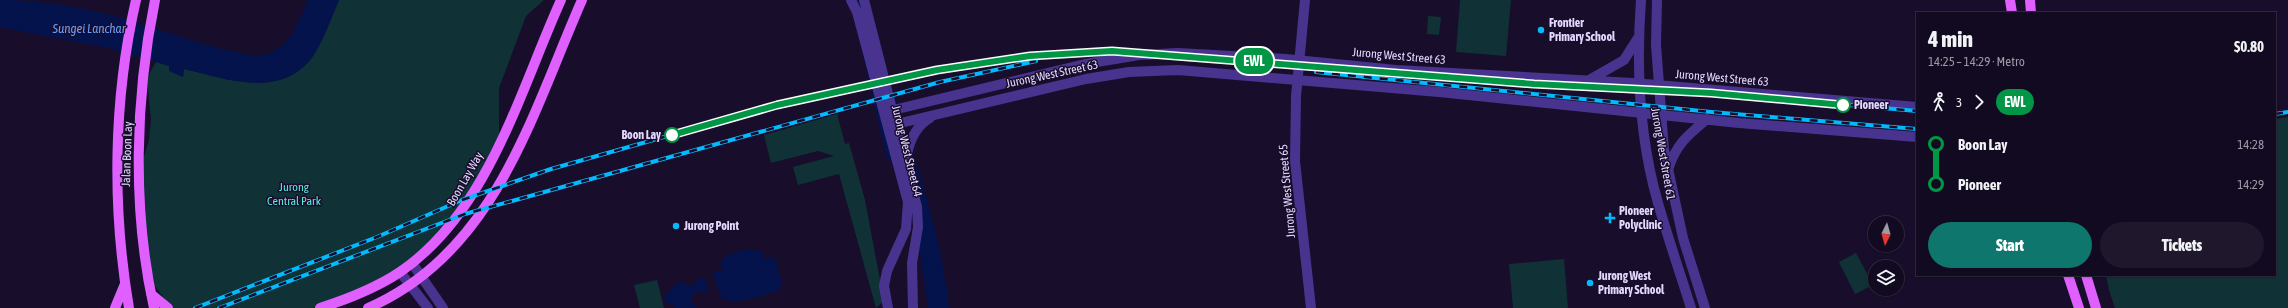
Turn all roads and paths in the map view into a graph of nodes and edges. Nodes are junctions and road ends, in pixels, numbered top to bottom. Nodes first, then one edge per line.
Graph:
1 (136, 0) edge
2 (155, 0) edge
3 (561, 0) edge
4 (582, 0) edge
5 (851, 0) edge
6 (864, 0) edge
7 (1305, 0) edge
8 (1641, 0) edge
9 (1656, 0) edge
10 (2010, 0) edge
11 (2030, 0) edge
12 (2012, 12) edge
13 (2031, 12) edge
14 (1638, 36) junction
15 (1299, 60) junction
16 (1298, 80) junction
17 (1587, 81) junction
18 (1639, 84) junction
19 (1659, 86) junction
20 (1916, 107) edge
21 (889, 111) junction
22 (941, 112) junction
23 (1642, 112) junction
24 (1661, 114) junction
25 (1708, 119) junction
26 (892, 125) junction
27 (1916, 137) edge
28 (906, 158) junction
29 (1668, 173) junction
30 (412, 264) junction
31 (400, 272) junction
32 (2068, 276) edge
33 (2086, 276) edge
34 (422, 278) junction
35 (125, 284) junction
36 (410, 286) junction
37 (151, 294) junction
38 (888, 307) edge
39 (115, 308) edge
40 (129, 308) edge
41 (154, 308) edge
42 (168, 308) edge
43 (320, 308) edge
44 (368, 308) edge
45 (428, 308) edge
46 (444, 308) edge
47 (914, 308) edge
48 (1311, 308) edge
49 (1691, 308) edge
50 (1705, 308) edge
51 (2079, 308) edge
52 (2096, 308) edge

1 - 35 main road, Jalan Boon Lay
2 - 37 main road, Jalan Boon Lay
3 - 30 main road, Boon Lay Way
4 - 34 main road
5 - 21 street, Jurong West Street 64
6 - 21 street, Jurong West Street 64
7 - 15 street, Jurong West Street 65
8 - 14 street, Jurong West Street 61
9 - 19 street, Jurong West Street 61
10 - 12 main road
11 - 13 main road
14 - 17 street
14 - 18 street, Jurong West Street 61
15 - 16 street, Jurong West Street 65
15 - 17 street, Jurong West Street 63
15 - 21 street, Jurong West Street 63
16 - 22 street, Jurong West Street 63
16 - 23 street, Jurong West Street 63
16 - 48 street, Jurong West Street 65
17 - 18 street, Jurong West Street 63
18 - 19 street, Jurong West Street 63
18 - 23 street, Jurong West Street 61
19 - 20 street, Jurong West Street 63
19 - 24 street, Jurong West Street 61
21 - 26 street, Jurong West Street 64
22 - 26 street, Jurong West Street 63
22 - 28 street
23 - 24 street, Jurong West Street 63
23 - 49 street, Jurong West Street 61
24 - 25 street, Jurong West Street 63
24 - 29 street, Jurong West Street 61
25 - 27 street, Jurong West Street 63
25 - 29 street
26 - 28 street, Jurong West Street 64
26 - 38 street, Jurong West Street 64
28 - 47 street, Jurong West Street 64
29 - 50 street, Jurong West Street 61
30 - 31 main road, Boon Lay Way
30 - 34 street
31 - 36 street
31 - 43 main road, Boon Lay Way
32 - 51 main road
33 - 52 main road
34 - 36 main road
34 - 46 street
35 - 39 main road
35 - 40 main road, Jalan Boon Lay
36 - 44 main road
36 - 45 street
37 - 41 main road, Jalan Boon Lay
37 - 42 main road

